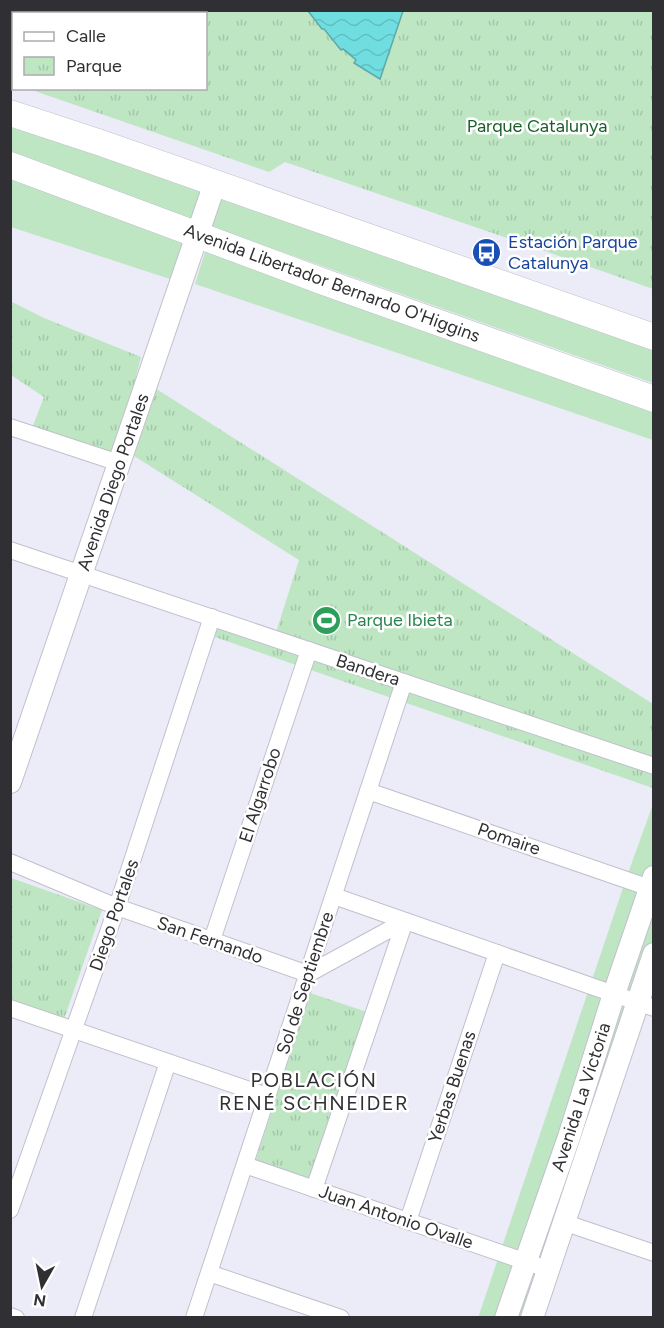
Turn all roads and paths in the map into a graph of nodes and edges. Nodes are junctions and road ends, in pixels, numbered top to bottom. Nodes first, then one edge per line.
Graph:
1 (10, 112) edge
2 (10, 165) edge
3 (215, 183) junction
4 (197, 234) junction
5 (654, 337) edge
6 (654, 399) edge
7 (10, 427) edge
8 (119, 463) junction
9 (10, 550) edge
10 (81, 574) junction
11 (212, 617) junction
12 (309, 650) junction
13 (404, 682) junction
14 (654, 766) edge
15 (10, 782) edge
16 (368, 791) junction
17 (10, 862) edge
18 (652, 882) edge
19 (334, 896) junction
20 (117, 906) junction
21 (405, 921) junction
22 (212, 940) junction
23 (496, 953) junction
24 (654, 954) edge
25 (308, 974) junction
26 (614, 994) junction
27 (645, 1005) edge
28 (10, 1008) edge
29 (74, 1030) junction
30 (168, 1062) junction
31 (267, 1096) junction
32 (244, 1165) junction
33 (315, 1189) junction
34 (10, 1210) edge
35 (408, 1221) junction
36 (563, 1222) junction
37 (654, 1253) edge
38 (525, 1261) junction
39 (547, 1269) junction
40 (209, 1273) junction
41 (10, 1316) edge
42 (16, 1317) edge
43 (83, 1317) edge
44 (194, 1317) edge
45 (341, 1317) edge
46 (506, 1317) edge
47 (532, 1317) edge

1 - 3 main road
2 - 4 main road, Avenida Libertador Bernardo O'Higgins
3 - 4 main road, Avenida Diego Portales
3 - 5 main road
4 - 6 main road, Avenida Libertador Bernardo O'Higgins
4 - 8 main road, Avenida Diego Portales
7 - 8 street
8 - 10 main road, Avenida Diego Portales
9 - 10 street, Bandera
10 - 11 street, Bandera
10 - 15 main road, Avenida Diego Portales
11 - 12 street, Bandera
11 - 20 street, Diego Portales
12 - 13 street, Bandera
12 - 22 street, El Algarrobo
13 - 14 street, Bandera
13 - 16 street, Sol de Septiembre
16 - 18 street, Pomaire
16 - 19 street, Sol de Septiembre
17 - 20 street, San Fernando
18 - 26 main road, Avenida La Victoria
19 - 21 street
19 - 25 street, Sol de Septiembre
20 - 22 street, San Fernando
20 - 29 street, Diego Portales
21 - 23 street
21 - 25 street
21 - 33 street
22 - 25 street, San Fernando
23 - 26 street
23 - 35 street, Yerbas Buenas
24 - 27 main road, Avenida La Victoria
25 - 31 street, Sol de Septiembre
26 - 27 street
26 - 38 main road, Avenida La Victoria
27 - 36 main road, Avenida La Victoria
28 - 29 street
29 - 30 street
29 - 34 street, Diego Portales
30 - 31 street
30 - 43 street
31 - 32 street, Sol de Septiembre
32 - 33 street, Juan Antonio Ovalle
32 - 40 street, Sol de Septiembre
33 - 35 street, Juan Antonio Ovalle
35 - 38 street, Juan Antonio Ovalle
36 - 37 street
36 - 39 main road, Avenida La Victoria
38 - 39 street, Juan Antonio Ovalle
38 - 46 main road, Avenida La Victoria
39 - 47 main road, Avenida La Victoria
40 - 44 street, Sol de Septiembre
40 - 45 street
41 - 42 street

